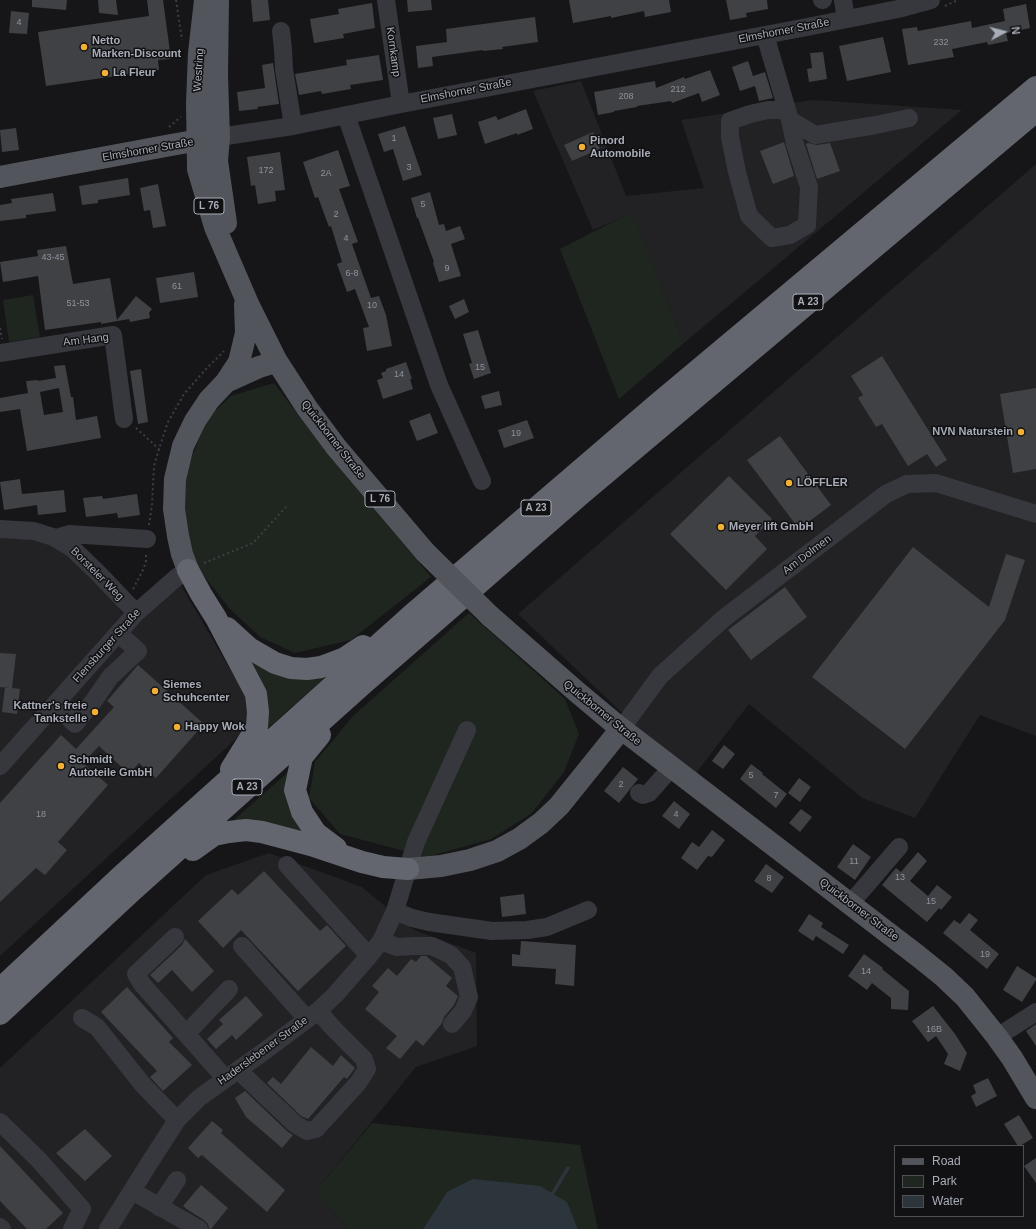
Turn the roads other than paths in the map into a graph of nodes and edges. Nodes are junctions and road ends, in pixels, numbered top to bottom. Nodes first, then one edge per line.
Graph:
1 (205, 0) edge
2 (218, 0) edge
3 (386, 0) edge
4 (843, 0) edge
5 (931, 0) edge
6 (846, 20) junction
7 (281, 31) dead end
8 (765, 35) junction
9 (1036, 87) edge
10 (401, 104) junction
11 (1036, 111) edge
12 (346, 115) junction
13 (788, 115) junction
14 (909, 118) dead end
15 (293, 126) junction
16 (219, 137) junction
17 (197, 141) junction
18 (0, 177) edge
19 (234, 268) junction
20 (244, 295) junction
21 (272, 351) junction
22 (0, 353) edge
23 (239, 362) junction
24 (226, 382) junction
25 (124, 419) road end
26 (482, 481) dead end
27 (1036, 514) edge
28 (0, 529) edge
29 (56, 538) junction
30 (147, 539) dead end
31 (188, 570) junction
32 (416, 612) junction
33 (136, 613) junction
34 (216, 618) junction
35 (118, 633) junction
36 (364, 683) junction
37 (55, 704) junction
38 (621, 729) junction
39 (467, 730) dead end
40 (0, 766) edge
41 (671, 768) junction
42 (222, 786) junction
43 (639, 793) dead end
44 (899, 848) dead end
45 (347, 856) junction
46 (287, 865) dead end
47 (408, 869) junction
48 (131, 892) junction
49 (850, 904) junction
50 (588, 910) dead end
51 (395, 911) junction
52 (175, 937) dead end
53 (381, 941) junction
54 (242, 946) dead end
55 (369, 956) junction
56 (0, 989) edge
57 (229, 989) dead end
58 (1036, 1012) edge
59 (0, 1014) edge
60 (312, 1015) junction
61 (82, 1018) dead end
62 (452, 1024) dead end
63 (186, 1034) junction
64 (997, 1037) junction
65 (232, 1074) junction
66 (1036, 1098) edge
67 (177, 1120) junction
68 (0, 1122) edge
69 (177, 1180) dead end
70 (132, 1191) junction
71 (160, 1207) junction
72 (72, 1229) edge
73 (108, 1229) edge
74 (199, 1229) edge

1 - 17 main road, Westring
2 - 16 main road, Westring
3 - 10 street, Kornkamp
4 - 6 street
5 - 6 street, Elmshorner Straße
6 - 8 street, Elmshorner Straße
7 - 15 street
8 - 10 street, Elmshorner Straße
8 - 13 street
9 - 32 highway, A 23
10 - 12 street, Elmshorner Straße
11 - 36 highway, A 23
12 - 15 street, Elmshorner Straße
12 - 26 street
13 - 13 street
13 - 14 street
15 - 16 street, Elmshorner Straße
16 - 17 main road, Elmshorner Straße
16 - 19 main road, Quickborner Straße / L 76
17 - 18 main road, Elmshorner Straße
17 - 19 main road, Quickborner Straße / L 76
19 - 20 main road, Quickborner Straße / L 76
20 - 21 main road, Quickborner Straße / L 76
20 - 23 main road
21 - 23 main road
21 - 24 main road
21 - 38 main road, Quickborner Straße / L 76, bridge
22 - 25 street, Am Hang
23 - 24 main road
24 - 31 main road
27 - 38 street, Am Dolmen
28 - 29 street, Borsteler Weg
29 - 30 street, Borsteler Weg
29 - 33 street, Borsteler Weg
31 - 33 street, Flensburger Straße
31 - 34 highway
32 - 34 highway
32 - 42 highway, A 23
33 - 35 street, Flensburger Straße
34 - 42 highway
35 - 37 street, Flensburger Straße
35 - 37 street
36 - 45 highway
36 - 48 highway, A 23
37 - 40 street, Flensburger Straße
38 - 41 main road, Quickborner Straße
38 - 47 main road
39 - 47 street, Haderslebener Straße
41 - 43 street
41 - 49 main road, Quickborner Straße
42 - 56 highway, A 23
44 - 49 street
45 - 47 highway
45 - 48 highway
46 - 55 street
47 - 51 street, Haderslebener Straße
48 - 59 highway, A 23
49 - 64 main road, Quickborner Straße
50 - 51 street
51 - 53 street, Haderslebener Straße
52 - 63 street
53 - 55 street, Haderslebener Straße
53 - 62 street
54 - 60 street
55 - 60 street, Haderslebener Straße
57 - 63 street
58 - 64 street
60 - 65 street, Haderslebener Straße
60 - 65 street
61 - 67 street
63 - 65 street
64 - 66 main road, Quickborner Straße
65 - 67 street, Haderslebener Straße
67 - 70 street, Haderslebener Straße
68 - 72 street
69 - 71 street
70 - 71 street
70 - 73 street, Haderslebener Straße
71 - 74 street

